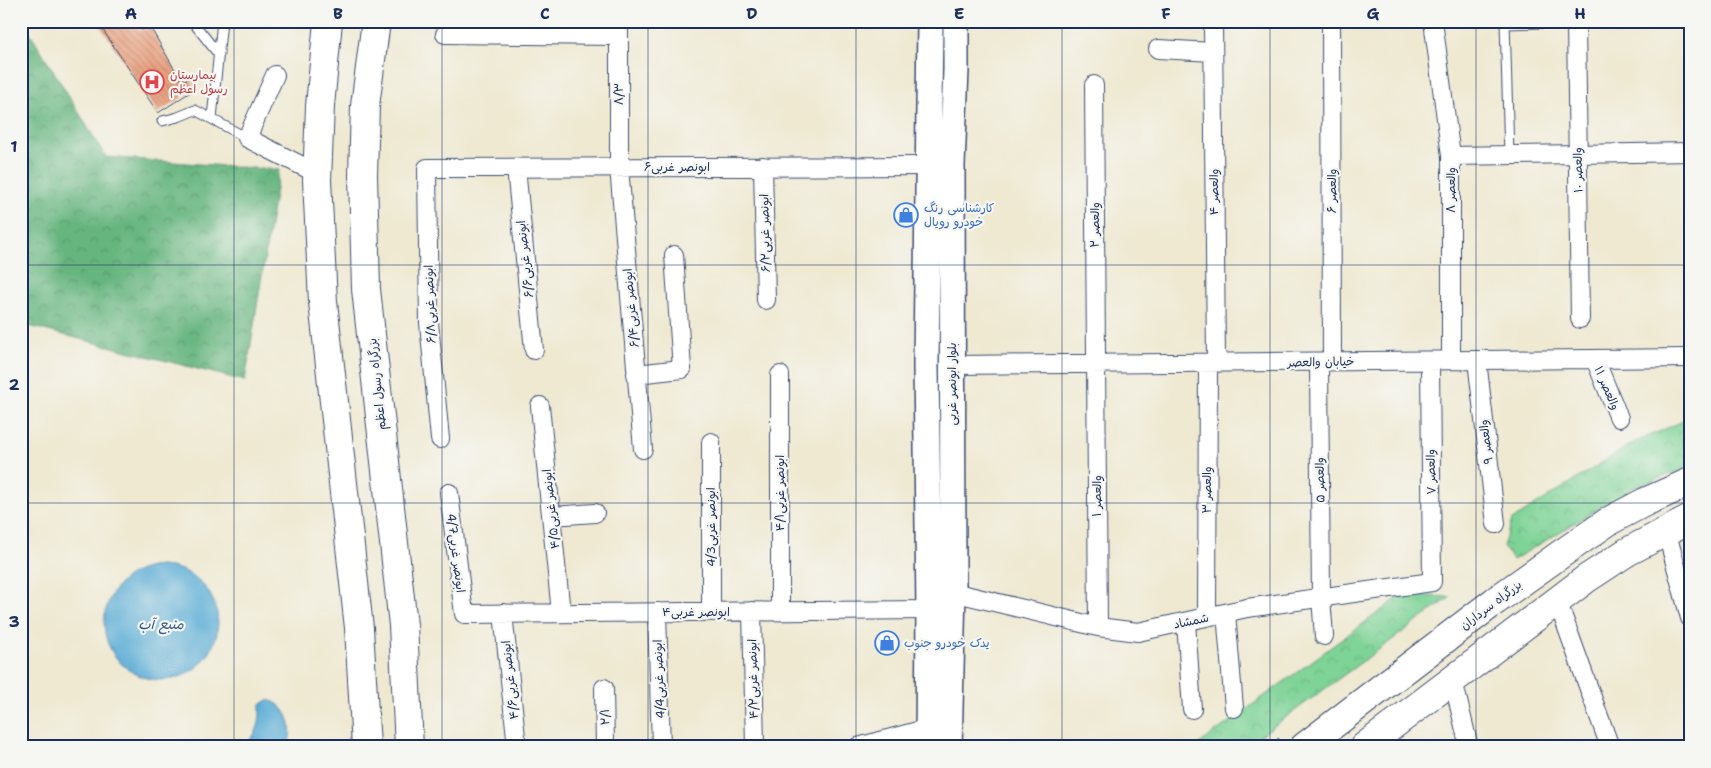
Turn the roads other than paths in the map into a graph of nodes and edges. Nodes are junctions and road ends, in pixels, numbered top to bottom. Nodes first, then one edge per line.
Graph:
1 (192, 21) edge
2 (328, 21) edge
3 (376, 21) edge
4 (930, 21) edge
5 (956, 21) edge
6 (1213, 21) edge
7 (1331, 21) edge
8 (1433, 21) edge
9 (1633, 21) edge
10 (1576, 22) edge
11 (1505, 23) edge
12 (220, 24) edge
13 (619, 29) edge
14 (445, 34) dead end
15 (1158, 49) dead end
16 (1213, 52) junction
17 (219, 55) junction
18 (275, 75) dead end
19 (1094, 85) dead end
20 (212, 118) junction
21 (162, 120) dead end
22 (247, 138) junction
23 (1690, 152) edge
24 (1578, 154) junction
25 (1509, 155) junction
26 (1451, 156) junction
27 (764, 166) junction
28 (928, 166) junction
29 (619, 167) junction
30 (427, 168) joint
31 (516, 168) junction
32 (318, 174) junction
33 (674, 255) dead end
34 (766, 300) dead end
35 (1580, 319) dead end
36 (534, 350) dead end
37 (1690, 358) edge
38 (1595, 359) junction
39 (1451, 360) junction
40 (1477, 360) junction
41 (1430, 361) junction
42 (1326, 362) junction
43 (1212, 363) junction
44 (1096, 364) junction
45 (952, 365) junction
46 (636, 374) junction
47 (780, 375) dead end
48 (540, 406) dead end
49 (1620, 418) dead end
50 (440, 439) dead end
51 (710, 442) dead end
52 (643, 449) dead end
53 (1690, 482) edge
54 (448, 493) dead end
55 (595, 513) dead end
56 (552, 516) junction
57 (1496, 524) dead end
58 (1678, 524) edge
59 (1432, 582) joint
60 (953, 592) junction
61 (1321, 598) junction
62 (1557, 600) junction
63 (929, 610) junction
64 (780, 611) junction
65 (658, 612) junction
66 (711, 612) junction
67 (752, 612) junction
68 (503, 613) junction
69 (562, 613) junction
70 (1226, 613) junction
71 (464, 614) joint
72 (1207, 617) junction
73 (1690, 618) edge
74 (1186, 622) junction
75 (1098, 627) junction
76 (1324, 636) dead end
77 (1453, 680) junction
78 (604, 688) dead end
79 (1234, 708) dead end
80 (1192, 709) dead end
81 (928, 737) edge
82 (755, 746) edge
83 (366, 747) edge
84 (409, 747) edge
85 (517, 747) edge
86 (605, 747) edge
87 (661, 747) edge
88 (858, 747) edge
89 (949, 747) edge
90 (1304, 747) edge
91 (1364, 747) edge
92 (1469, 747) edge
93 (1610, 747) edge

1 - 17 lane
2 - 32 highway
3 - 84 highway, بزرگراه رسول اعظم
4 - 28 main road, بلوار ابونصر غربی
5 - 45 main road, بلوار ابونصر غربی
6 - 16 street, والعصر ۴
7 - 42 street, والعصر ۶
8 - 26 street, والعصر ۸
9 - 10 lane
10 - 11 lane
10 - 24 street, والعصر ۱۰
11 - 25 lane
12 - 17 lane
13 - 14 street
13 - 29 street, ۸/۳
15 - 16 street
16 - 43 street, والعصر ۴
17 - 20 lane
18 - 22 street
19 - 44 street, والعصر ۲
20 - 21 lane
20 - 22 lane
22 - 32 street
23 - 24 street
24 - 25 street
24 - 35 street, والعصر ۱۰
25 - 26 street
26 - 39 street, والعصر ۸
27 - 28 street, ۶ابونصر غربی
27 - 29 street, ۶ابونصر غربی
27 - 34 street, ۶/۲ابونصر غربی
28 - 63 main road, بلوار ابونصر غربی
29 - 31 street, ۶ابونصر غربی
29 - 46 street, ۶/۴ابونصر غربی
30 - 31 street, ۶ابونصر غربی
30 - 50 street, ۶/۸ابونصر غربی
31 - 36 street, ۶/۶ابونصر غربی
32 - 83 highway
33 - 46 street
37 - 38 street, خیابان والعصر
38 - 40 street, خیابان والعصر
38 - 49 street, والعصر ۱۱
39 - 40 street, خیابان والعصر
39 - 41 street, خیابان والعصر
40 - 57 street, والعصر ۹
41 - 42 street, خیابان والعصر
41 - 59 street, والعصر ۷
42 - 43 street, خیابان والعصر
42 - 61 street, والعصر ۵
43 - 44 street, خیابان والعصر
43 - 72 street, والعصر ۳
44 - 45 street, خیابان والعصر
44 - 75 street, والعصر ۱
45 - 60 main road, بلوار ابونصر غربی
46 - 52 street, ۶/۴ابونصر غربی
47 - 64 street, ۴/۱ابونصر غربی
48 - 56 street, ۴/۵ابونصر غربی
51 - 66 street, 4/3ابونصر غربی
53 - 90 highway, بزرگراه سرداران
54 - 71 street, 4/7ابونصر غربی
55 - 56 street
56 - 69 street, ۴/۵ابونصر غربی
58 - 62 highway
58 - 73 street
59 - 61 street, شمشاد
60 - 75 street, شمشاد
60 - 89 main road, بلوار ابونصر غربی
61 - 70 street, شمشاد
61 - 76 street, والعصر ۵
62 - 77 highway
62 - 93 street
63 - 64 street, ۴ابونصر غربی
63 - 81 main road, بلوار ابونصر غربی
64 - 67 street, ۴ابونصر غربی
65 - 66 street, ۴ابونصر غربی
65 - 69 street, ۴ابونصر غربی
65 - 87 street, 4/4ابونصر غربی
66 - 67 street, ۴ابونصر غربی
67 - 82 street, ۴/۲ابونصر غربی
68 - 69 street, ۴ابونصر غربی
68 - 71 street, ۴ابونصر غربی
68 - 85 street, ۴/۶ابونصر غربی
70 - 72 street, شمشاد
70 - 79 street
72 - 74 street, شمشاد
74 - 75 street, شمشاد
74 - 80 street
77 - 91 highway
77 - 92 street
78 - 86 street, ۲/۱
81 - 88 street

